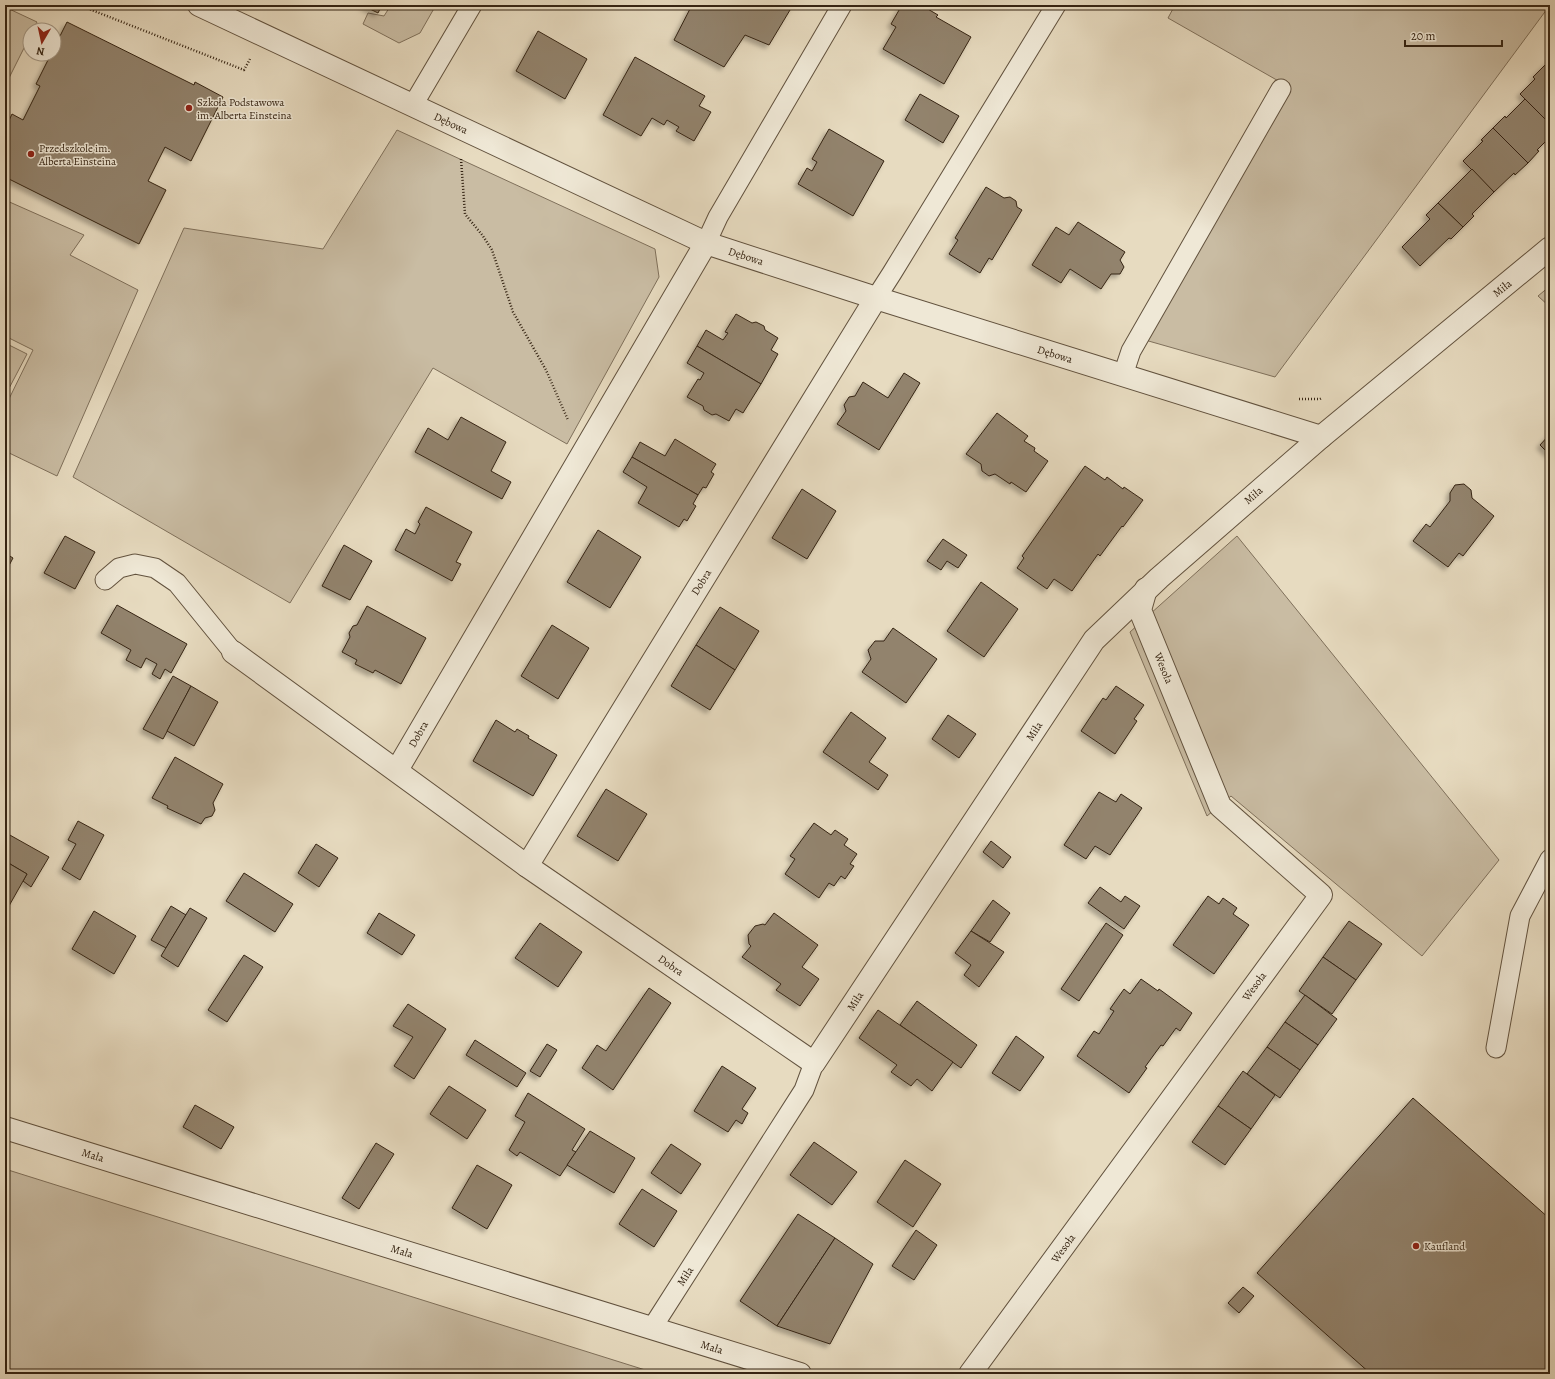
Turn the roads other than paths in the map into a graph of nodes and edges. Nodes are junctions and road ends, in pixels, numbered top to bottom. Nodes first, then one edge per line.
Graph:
1 (199, 5) edge
2 (472, 5) edge
3 (842, 5) edge
4 (1056, 5) edge
5 (1282, 89) dead end
6 (413, 105) junction
7 (706, 243) junction
8 (1550, 248) edge
9 (876, 298) junction
10 (1123, 375) junction
11 (1321, 437) junction
12 (105, 580) dead end
13 (1146, 589) junction
14 (233, 652) joint
15 (397, 770) junction
16 (1550, 859) edge
17 (528, 866) junction
18 (1496, 1048) dead end
19 (814, 1063) junction
20 (5, 1128) edge
21 (652, 1328) junction
22 (800, 1374) edge
23 (970, 1374) edge

1 - 6 street, Dębowa
2 - 6 lane
3 - 7 lane
4 - 9 lane
5 - 10 lane
6 - 7 street, Dębowa
7 - 9 street, Dębowa
7 - 15 street, Dobra
8 - 11 street, Miła
9 - 10 street, Dębowa
9 - 17 street, Dobra
10 - 11 street, Dębowa
11 - 13 street, Miła
12 - 14 lane
13 - 19 street, Miła
13 - 23 street, Wesoła
14 - 15 street, Dobra
15 - 17 street, Dobra
16 - 18 lane
17 - 19 street, Dobra
19 - 21 lane, Miła
20 - 21 street, Mała
21 - 22 street, Mała

